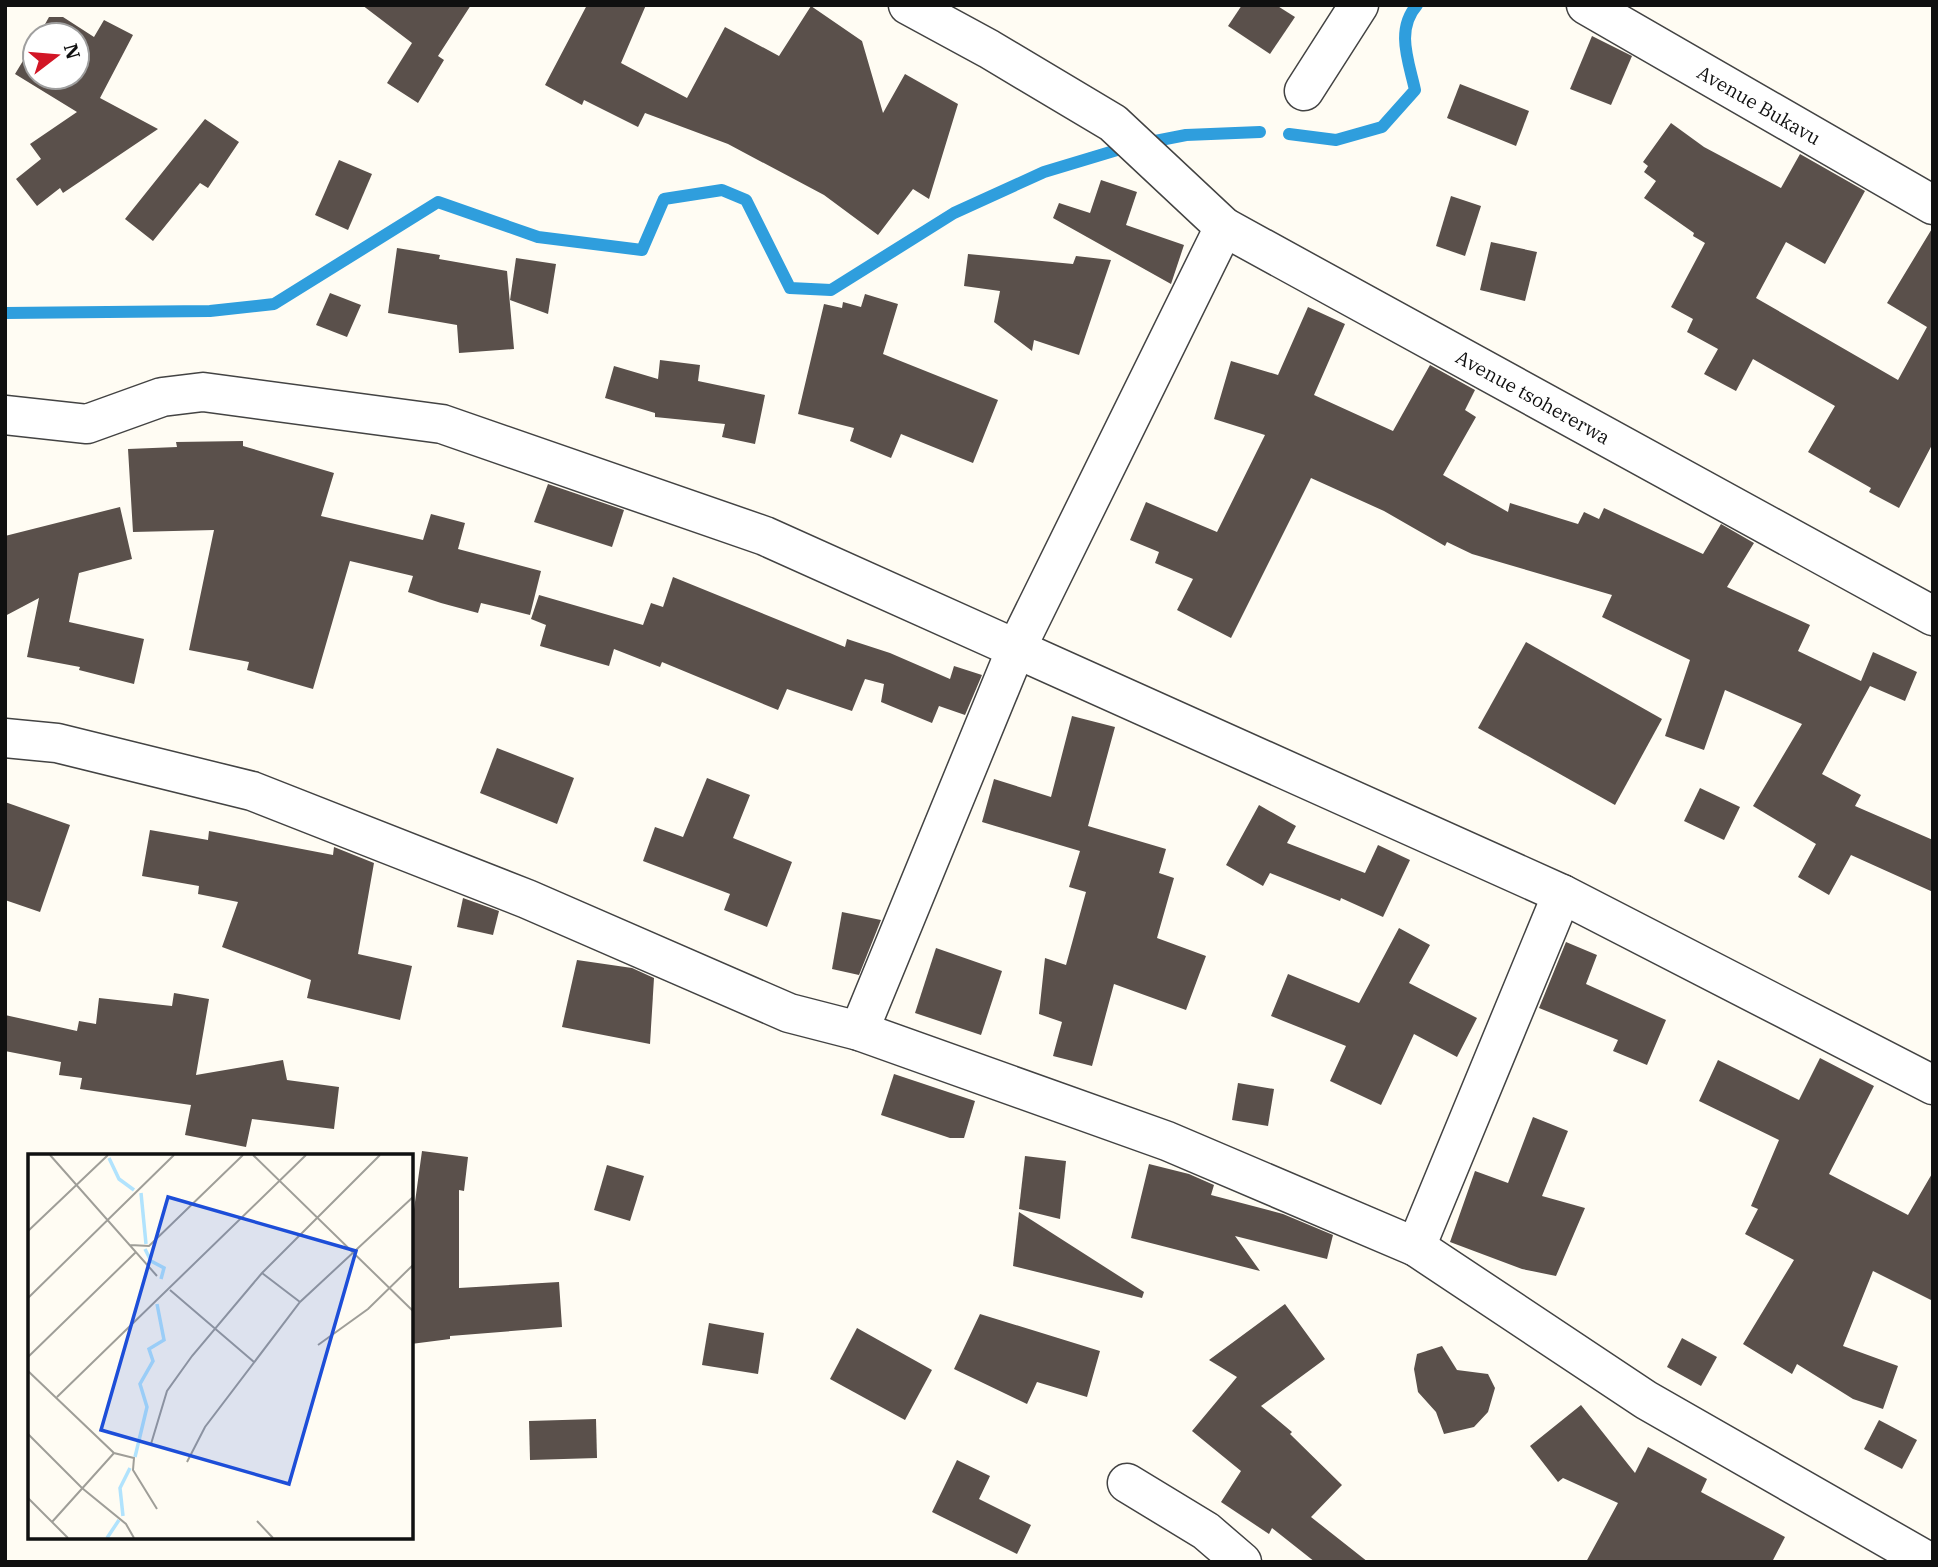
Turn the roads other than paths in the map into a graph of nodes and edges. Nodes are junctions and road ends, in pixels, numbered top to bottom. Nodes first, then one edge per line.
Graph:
1 (908, 5) edge
2 (1359, 5) edge
3 (1586, 5) edge
4 (1304, 91) dead end
5 (1933, 205) edge
6 (1224, 227) junction
7 (5, 415) edge
8 (1933, 616) edge
9 (1016, 649) junction
10 (5, 738) edge
11 (1562, 894) junction
12 (859, 1031) junction
13 (1933, 1085) edge
14 (1416, 1247) junction
15 (1127, 1483) dead end
16 (1926, 1554) edge
17 (1242, 1562) edge

1 - 6 street, Avenue tsohererwa
2 - 4 street
3 - 5 street, Avenue Bukavu
6 - 8 street, Avenue tsohererwa
6 - 9 street
7 - 9 street
9 - 11 street
9 - 12 street
10 - 12 street
11 - 13 street
11 - 14 street
12 - 14 street
14 - 16 street
15 - 17 street

